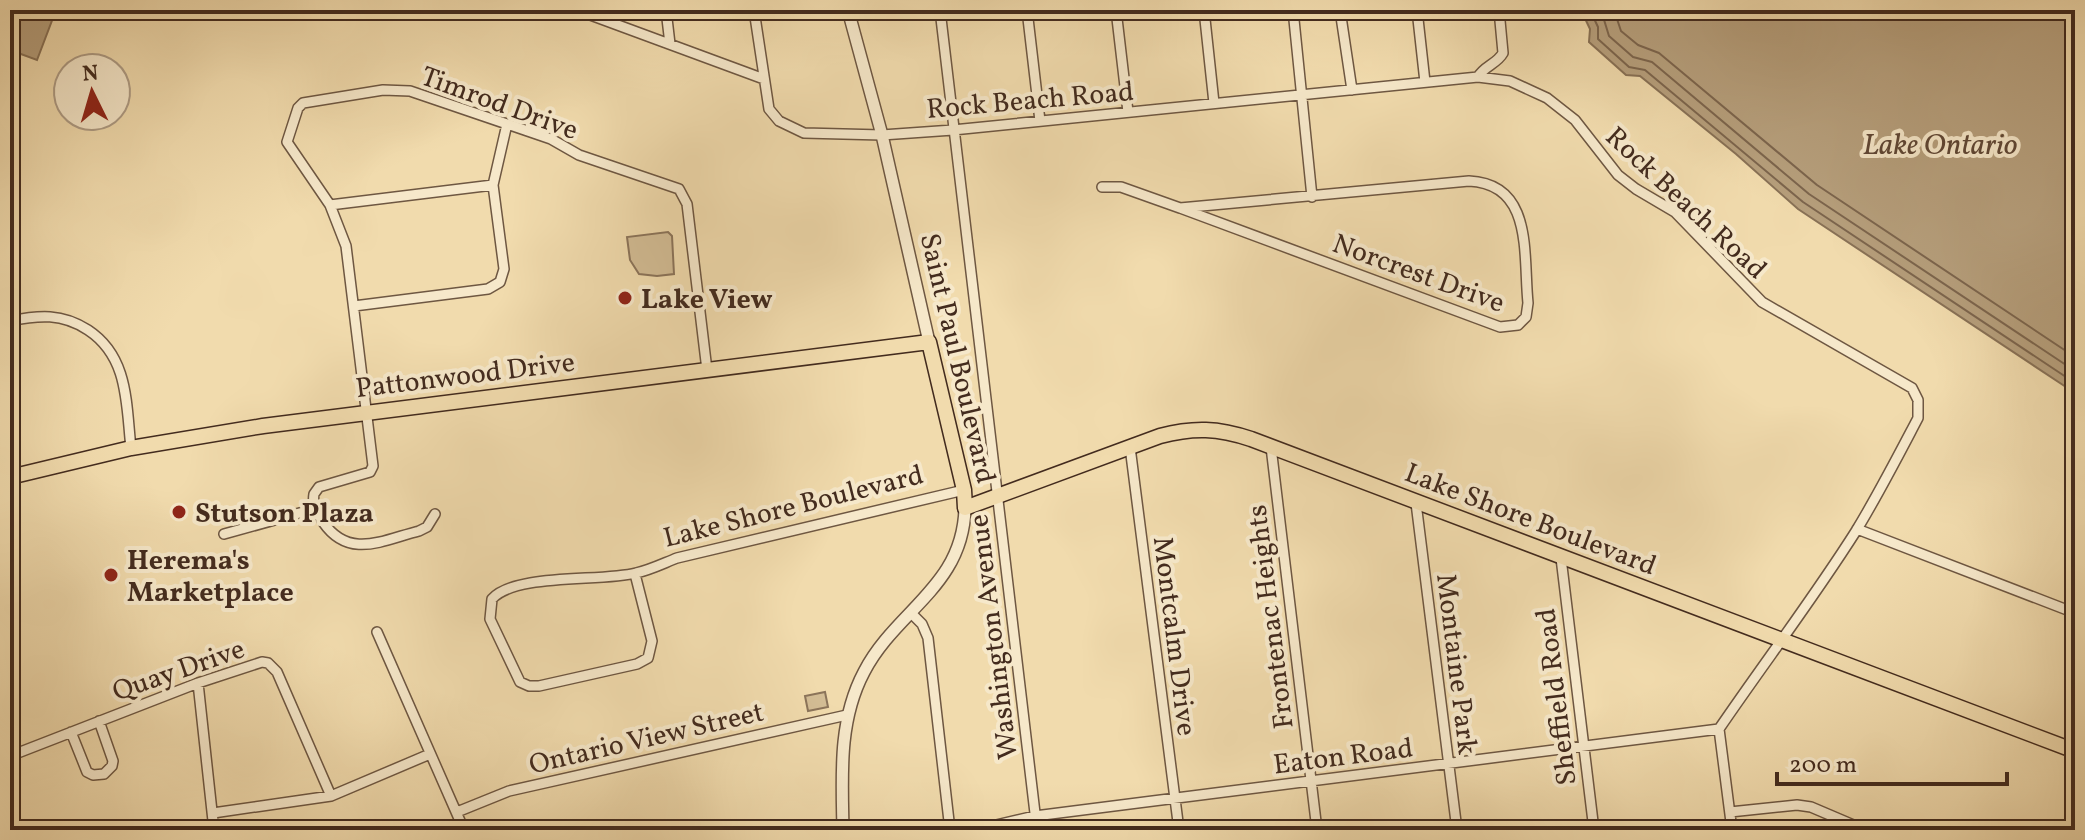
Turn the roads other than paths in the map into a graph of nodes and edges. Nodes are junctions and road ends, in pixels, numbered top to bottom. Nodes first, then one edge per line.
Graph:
1 (577, 10) edge
2 (666, 10) edge
3 (754, 10) edge
4 (848, 10) edge
5 (940, 10) edge
6 (1027, 10) edge
7 (1116, 10) edge
8 (1204, 10) edge
9 (1293, 10) edge
10 (1340, 10) edge
11 (1417, 10) edge
12 (1499, 10) edge
13 (670, 44) junction
14 (1478, 77) junction
15 (764, 79) junction
16 (1425, 82) junction
17 (1352, 90) junction
18 (1302, 95) junction
19 (1214, 103) junction
20 (1128, 112) junction
21 (1040, 121) junction
22 (507, 124) junction
23 (953, 130) junction
24 (882, 135) junction
25 (493, 185) junction
26 (1102, 187) dead end
27 (1312, 197) junction
28 (330, 205) junction
29 (1180, 208) junction
30 (354, 306) junction
31 (10, 321) edge
32 (929, 342) junction
33 (707, 370) junction
34 (367, 412) junction
35 (1130, 447) junction
36 (1271, 447) junction
37 (131, 448) junction
38 (10, 477) edge
39 (964, 490) junction
40 (997, 498) junction
41 (1416, 503) junction
42 (965, 508) junction
43 (314, 509) junction
44 (435, 514) dead end
45 (1857, 529) junction
46 (224, 534) dead end
47 (1561, 558) junction
48 (635, 574) junction
49 (911, 613) junction
50 (2075, 613) edge
51 (377, 632) dead end
52 (1782, 641) junction
53 (198, 683) junction
54 (847, 715) junction
55 (99, 721) junction
56 (1719, 729) junction
57 (71, 732) junction
58 (1583, 747) junction
59 (2075, 751) edge
60 (430, 754) junction
61 (10, 756) edge
62 (1448, 764) junction
63 (1311, 781) junction
64 (331, 796) junction
65 (1175, 798) junction
66 (457, 812) junction
67 (1730, 812) junction
68 (213, 813) junction
69 (1035, 816) junction
70 (214, 830) edge
71 (464, 830) edge
72 (843, 830) edge
73 (950, 830) edge
74 (975, 830) edge
75 (1037, 830) edge
76 (1179, 830) edge
77 (1317, 830) edge
78 (1457, 830) edge
79 (1594, 830) edge
80 (1732, 830) edge
81 (1865, 830) edge

1 - 13 street
2 - 13 street
3 - 15 street, Rock Beach Road
4 - 24 street, Saint Paul Boulevard
5 - 23 street, Washington Avenue
6 - 21 street
7 - 20 street
8 - 19 street
9 - 18 street
10 - 17 street
11 - 16 street
12 - 14 street
13 - 15 street
14 - 16 street, Rock Beach Road
14 - 45 street, Rock Beach Road
15 - 24 street, Rock Beach Road
16 - 17 street, Rock Beach Road
17 - 18 street, Rock Beach Road
18 - 19 street, Rock Beach Road
18 - 27 street
19 - 20 street, Rock Beach Road
20 - 21 street, Rock Beach Road
21 - 23 street, Rock Beach Road
22 - 25 street
22 - 28 street, Timrod Drive
22 - 33 street, Timrod Drive
23 - 24 street, Rock Beach Road
23 - 40 street, Washington Avenue
24 - 32 street, Saint Paul Boulevard
25 - 28 street
25 - 30 street
26 - 29 street, Norcrest Drive
27 - 29 street, Norcrest Drive
27 - 29 street, Norcrest Drive
28 - 30 street, Timrod Drive
30 - 34 street, Timrod Drive
31 - 37 street
32 - 33 main road, Pattonwood Drive
32 - 39 main road, Saint Paul Boulevard
33 - 34 main road, Pattonwood Drive
34 - 37 main road, Pattonwood Drive
34 - 43 street, Timrod Drive
35 - 36 main road, Lake Shore Boulevard
35 - 40 main road, Lake Shore Boulevard
35 - 65 street, Montcalm Drive
36 - 41 main road, Lake Shore Boulevard
36 - 63 street, Frontenac Heights
37 - 38 main road, Pattonwood Drive
39 - 42 main road, Saint Paul Boulevard
39 - 48 street, Lake Shore Boulevard
40 - 42 main road, Lake Shore Boulevard
40 - 69 street, Washington Avenue
41 - 47 main road, Lake Shore Boulevard
41 - 62 street, Montaine Park
42 - 49 street, Saint Paul Boulevard
43 - 44 street
43 - 46 street
45 - 50 street
45 - 52 street, Rock Beach Road
47 - 52 main road, Lake Shore Boulevard
47 - 58 street, Sheffield Road
48 - 48 street, Lake Shore Boulevard
49 - 54 street, Saint Paul Boulevard
49 - 73 street
51 - 60 street
52 - 56 street, Rock Beach Road
52 - 59 main road, Lake Shore Boulevard
53 - 55 street, Quay Drive
53 - 64 street, Quay Drive
53 - 68 street
54 - 66 street, Ontario View Street
54 - 72 street, Saint Paul Boulevard
55 - 57 street, Quay Drive
55 - 57 street
56 - 58 street, Eaton Road
56 - 67 street
57 - 61 street, Quay Drive
58 - 62 street, Eaton Road
58 - 79 street, Sheffield Road
60 - 64 street
60 - 66 street
62 - 63 street, Eaton Road
62 - 78 street, Montaine Park
63 - 65 street, Eaton Road
63 - 77 street, Frontenac Heights
64 - 68 street
65 - 69 street, Eaton Road
65 - 76 street, Montcalm Drive
66 - 71 street
67 - 80 street
67 - 81 street
68 - 70 street
69 - 74 street, Eaton Road
69 - 75 street, Washington Avenue

